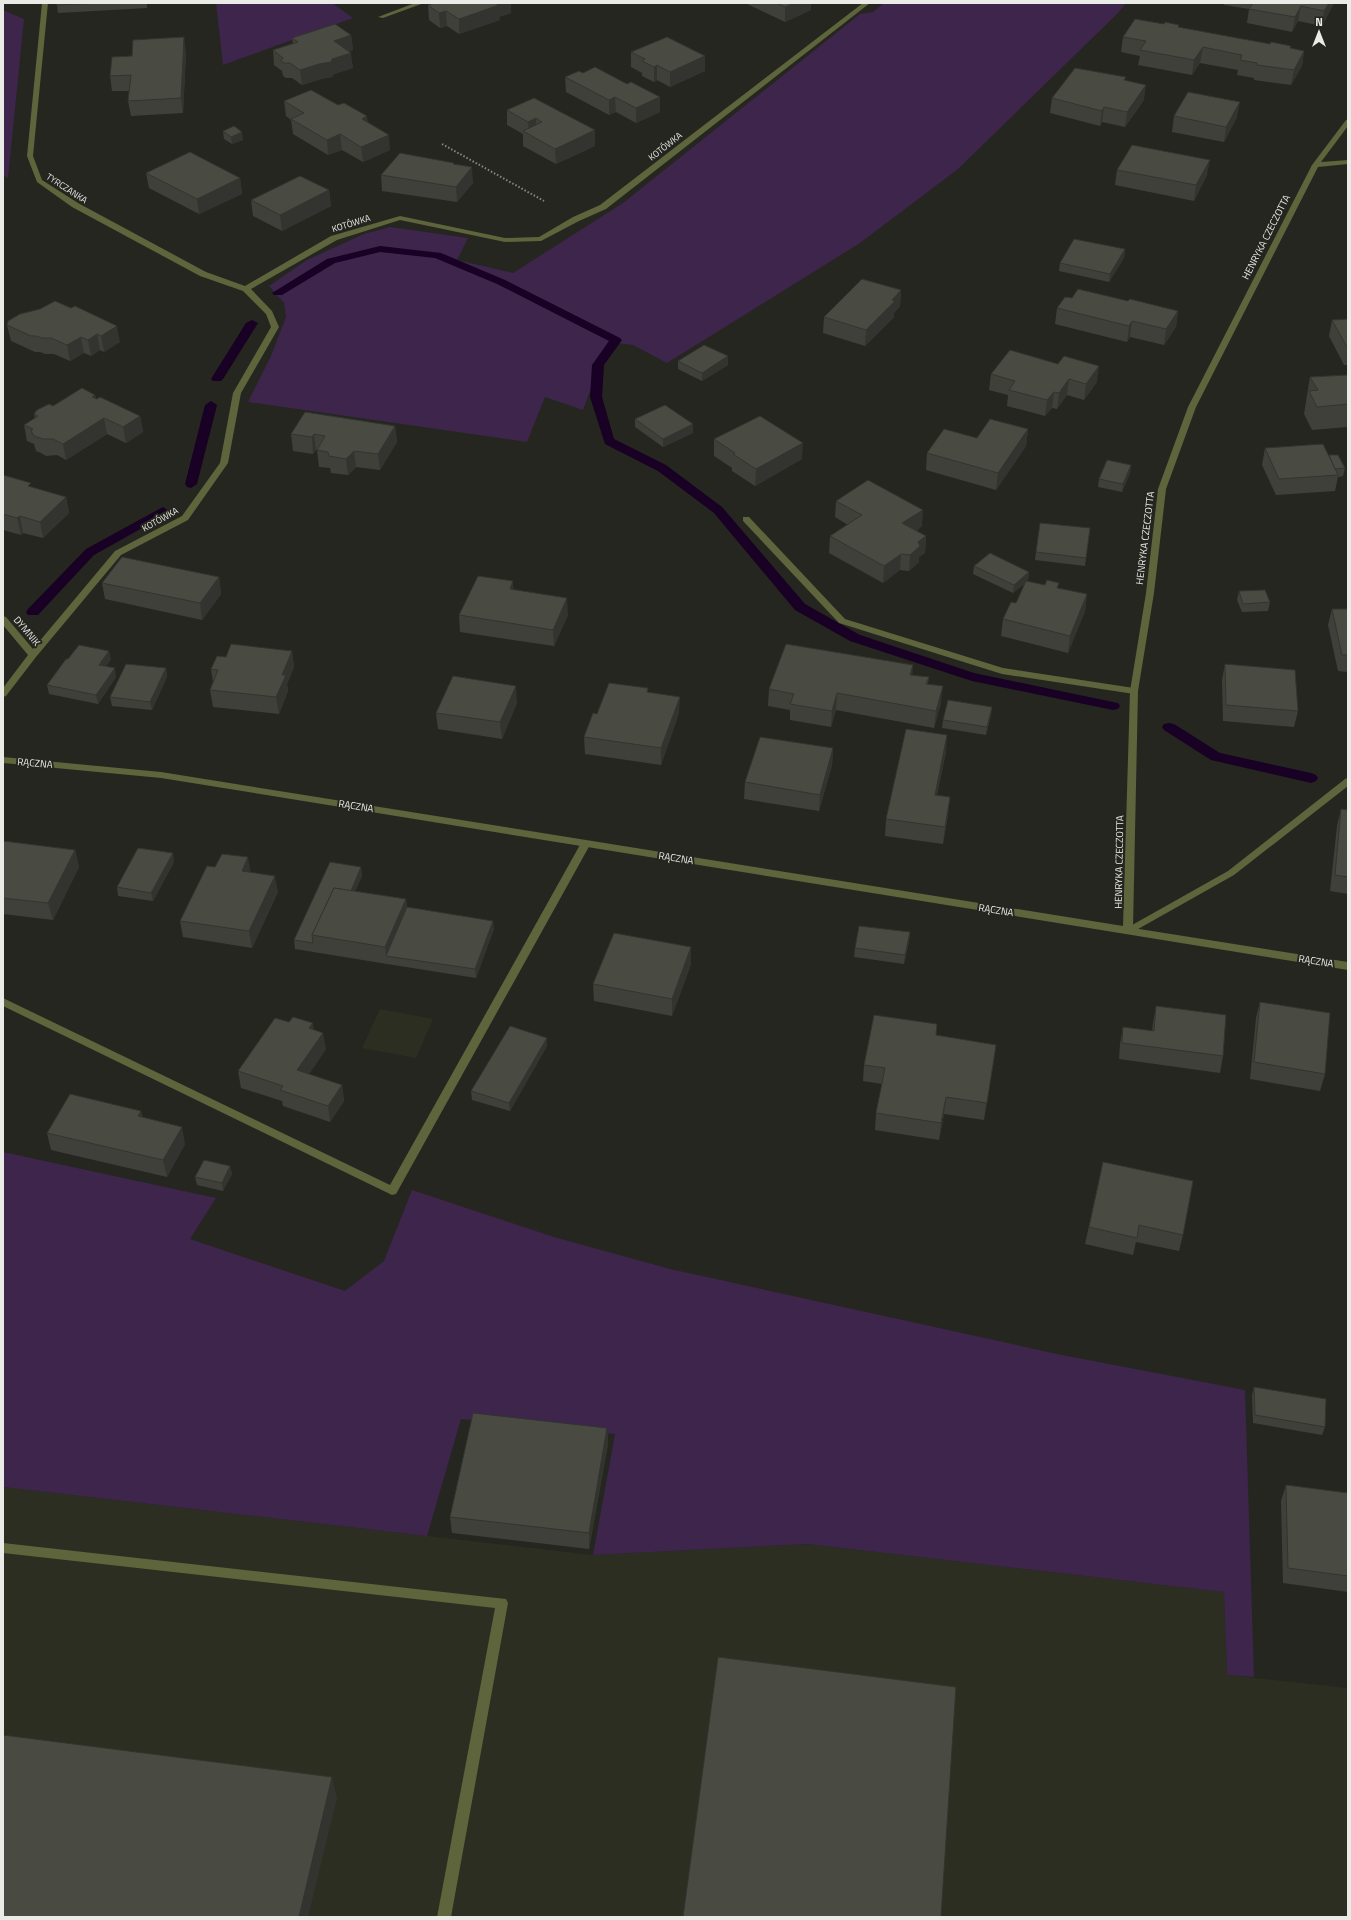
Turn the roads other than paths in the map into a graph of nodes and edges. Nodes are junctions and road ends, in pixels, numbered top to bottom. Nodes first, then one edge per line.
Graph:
1 (45, 3) edge
2 (421, 3) edge
3 (867, 3) edge
4 (381, 17) dead end
5 (1348, 121) edge
6 (1348, 162) edge
7 (1315, 165) junction
8 (246, 289) junction
9 (746, 519) dead end
10 (3, 619) edge
11 (32, 655) junction
12 (1134, 691) junction
13 (3, 694) edge
14 (3, 760) edge
15 (1348, 781) edge
16 (586, 843) junction
17 (1128, 931) junction
18 (1348, 966) edge
19 (3, 1002) edge
20 (3, 1548) edge
21 (444, 1917) edge

1 - 8 street, TYRCZANKA
2 - 4 street
3 - 8 street, KOTÓWKA
5 - 7 street, HENRYKA CZECZOTTA
6 - 7 street
7 - 12 street, HENRYKA CZECZOTTA
8 - 11 street, KOTÓWKA
9 - 12 street
10 - 11 street, DYMNIK
11 - 13 street, DYMNIK
12 - 17 street, HENRYKA CZECZOTTA
14 - 16 street, RĄCZNA
15 - 17 street
16 - 17 street, RĄCZNA
16 - 19 street
17 - 18 street, RĄCZNA
20 - 21 street

